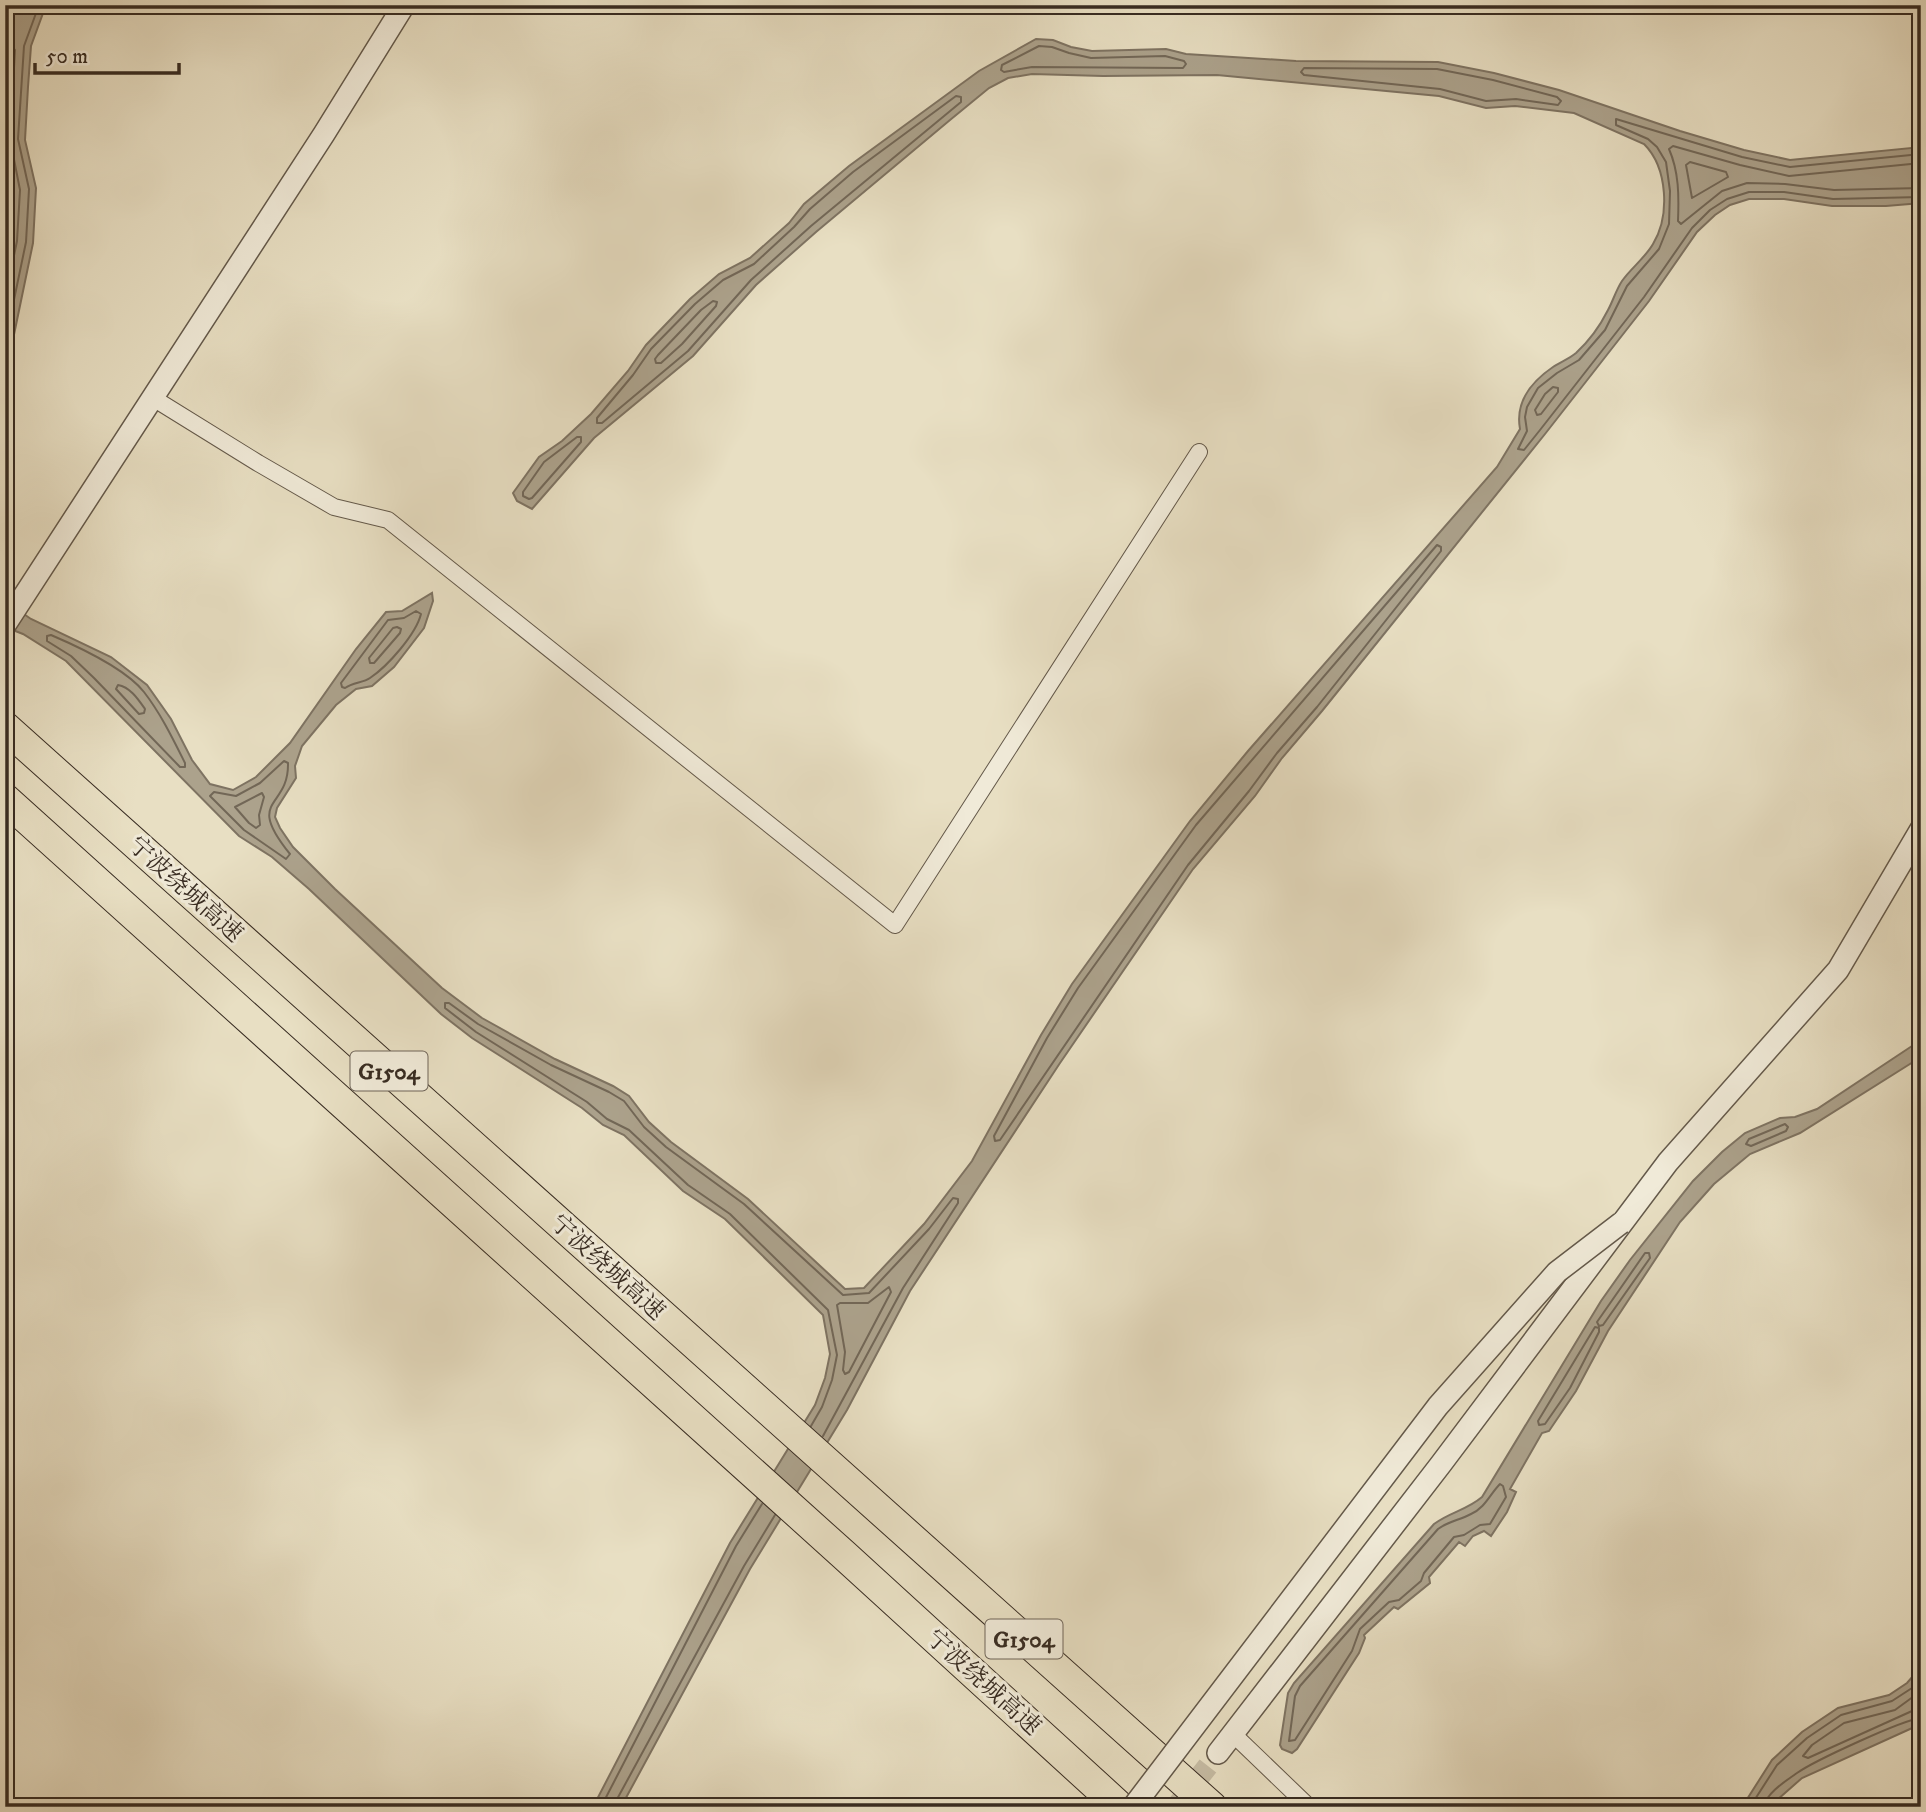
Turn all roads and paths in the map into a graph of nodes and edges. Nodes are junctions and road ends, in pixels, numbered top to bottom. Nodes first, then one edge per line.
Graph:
1 (404, 5) edge
2 (153, 398) junction
3 (1199, 452) dead end
4 (5, 625) edge
5 (5, 727) edge
6 (5, 799) edge
7 (1921, 829) edge
8 (1621, 1223) junction
9 (1233, 1734) junction
10 (1218, 1753) tunnel mouth
11 (1120, 1807) edge
12 (1133, 1807) edge
13 (1212, 1807) edge
14 (1309, 1807) edge

1 - 2 street
2 - 3 street
2 - 4 street
5 - 13 highway, 宁波绕城高速 / G1504
6 - 11 highway, 宁波绕城高速 / G1504
7 - 8 street
8 - 9 street
8 - 12 street, bridge
9 - 10 street
9 - 14 street

